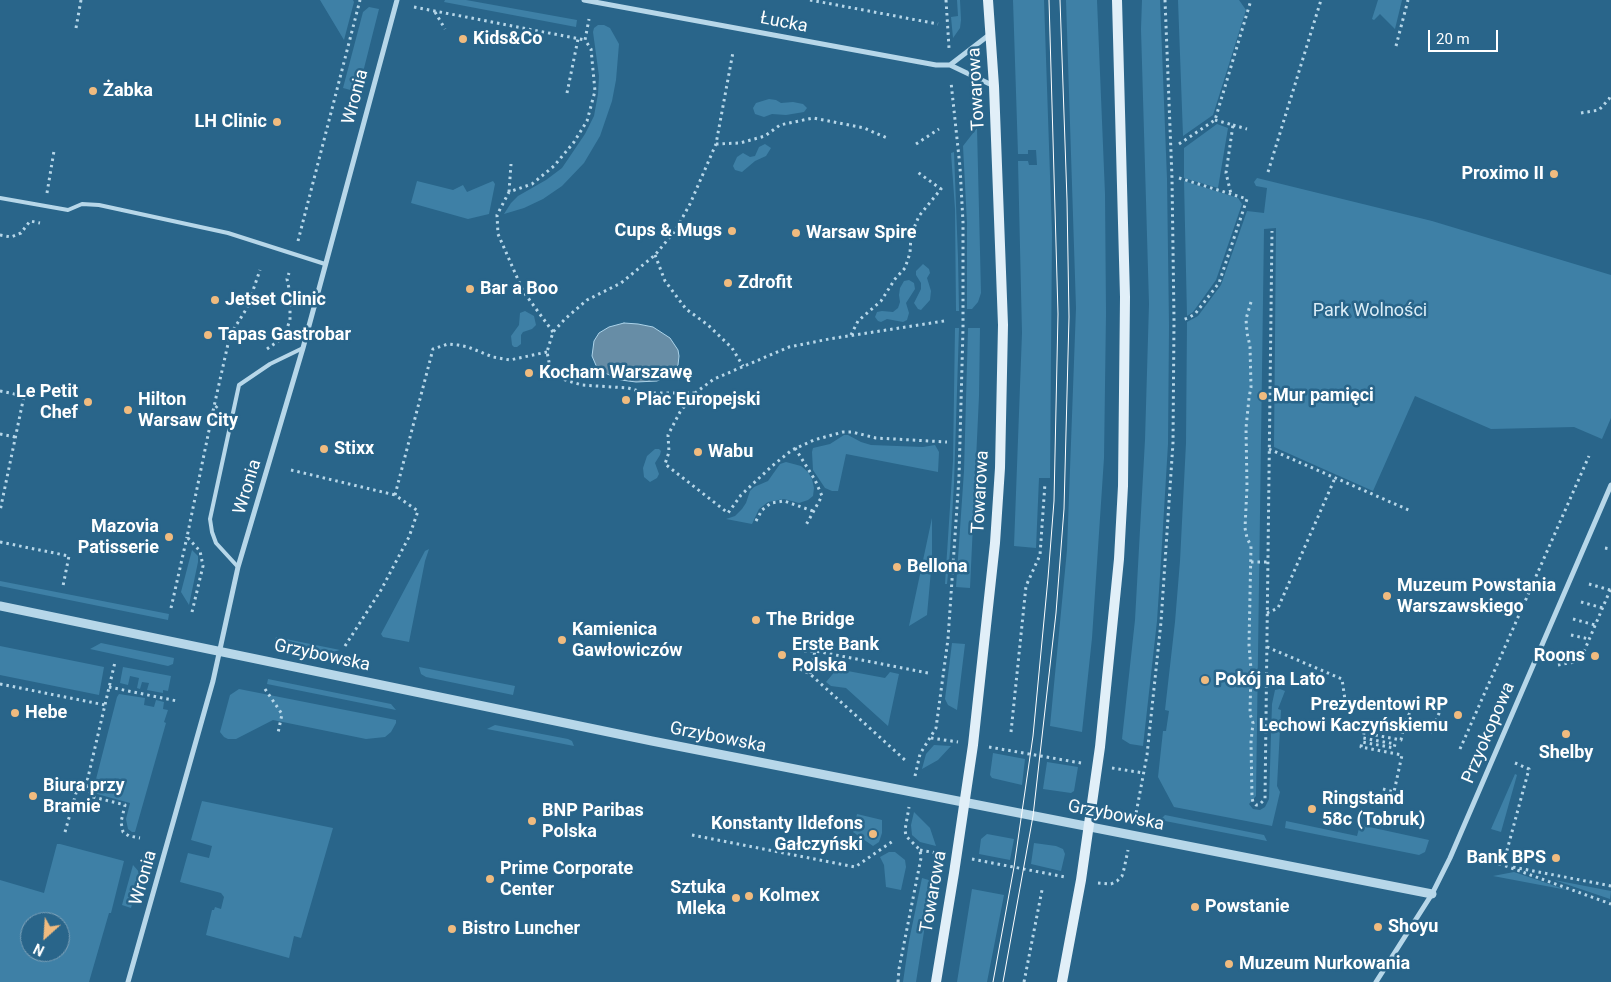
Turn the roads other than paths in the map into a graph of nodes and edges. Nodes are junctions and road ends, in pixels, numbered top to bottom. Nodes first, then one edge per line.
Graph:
1 (397, 0) edge
2 (584, 0) edge
3 (988, 0) edge
4 (1116, 0) edge
5 (990, 34) junction
6 (950, 65) junction
7 (994, 86) junction
8 (0, 198) edge
9 (325, 264) junction
10 (303, 348) junction
11 (1611, 485) edge
12 (238, 567) junction
13 (0, 606) edge
14 (219, 650) junction
15 (966, 802) junction
16 (1090, 827) junction
17 (1432, 894) junction
18 (128, 982) edge
19 (936, 982) edge
20 (1062, 982) edge
21 (1376, 982) edge

1 - 9 street, Wronia
2 - 6 street, Łucka
3 - 5 main road, Towarowa
4 - 16 main road
5 - 6 street
5 - 7 main road, Towarowa
6 - 7 street, Łucka
7 - 15 main road, Towarowa
8 - 9 lane
9 - 10 street, Wronia
10 - 12 street, Wronia
10 - 12 lane
11 - 17 street, Przyokopowa
12 - 14 street, Wronia
13 - 14 street, Grzybowska
14 - 15 street, Grzybowska
14 - 18 street, Wronia
15 - 16 street, Grzybowska
15 - 19 main road, Towarowa
16 - 17 street, Grzybowska
16 - 20 main road
17 - 21 street, Przyokopowa

